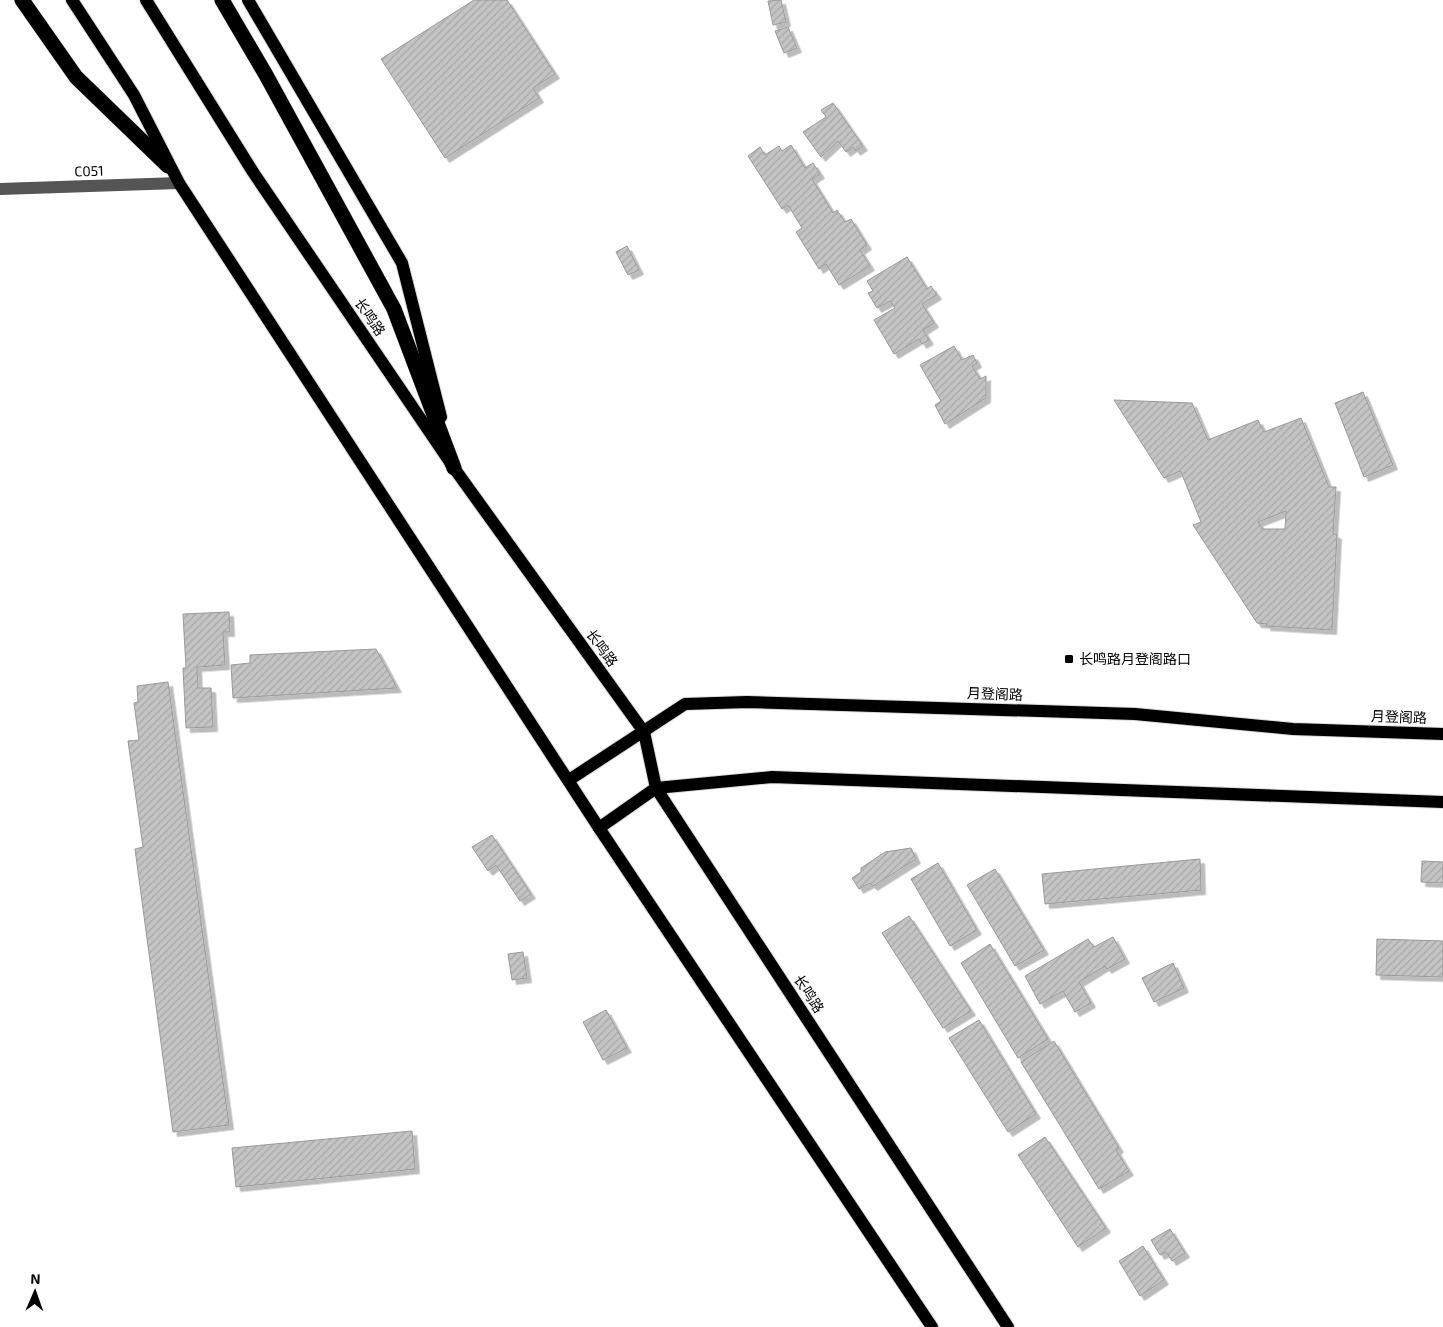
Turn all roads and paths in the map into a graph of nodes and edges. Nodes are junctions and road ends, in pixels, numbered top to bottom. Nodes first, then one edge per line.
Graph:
1 (22, 0) edge
2 (72, 0) edge
3 (146, 0) edge
4 (222, 0) edge
5 (248, 0) edge
6 (168, 166) junction
7 (179, 184) junction
8 (0, 189) edge
9 (454, 468) junction
10 (644, 732) junction
11 (1443, 734) edge
12 (569, 780) junction
13 (656, 788) junction
14 (1443, 802) edge
15 (599, 828) junction
16 (932, 1327) edge
17 (1008, 1327) edge

1 - 6 highway
2 - 6 main road
3 - 9 main road, 长鸣路
4 - 9 highway
5 - 9 main road
6 - 7 main road
7 - 8 street, C051
7 - 12 main road
9 - 10 main road, 长鸣路
10 - 11 main road, 月登阁路
10 - 12 main road, 月登阁路
10 - 13 main road, 长鸣路
12 - 15 main road
13 - 14 main road
13 - 15 main road
13 - 17 main road, 长鸣路
15 - 16 main road

